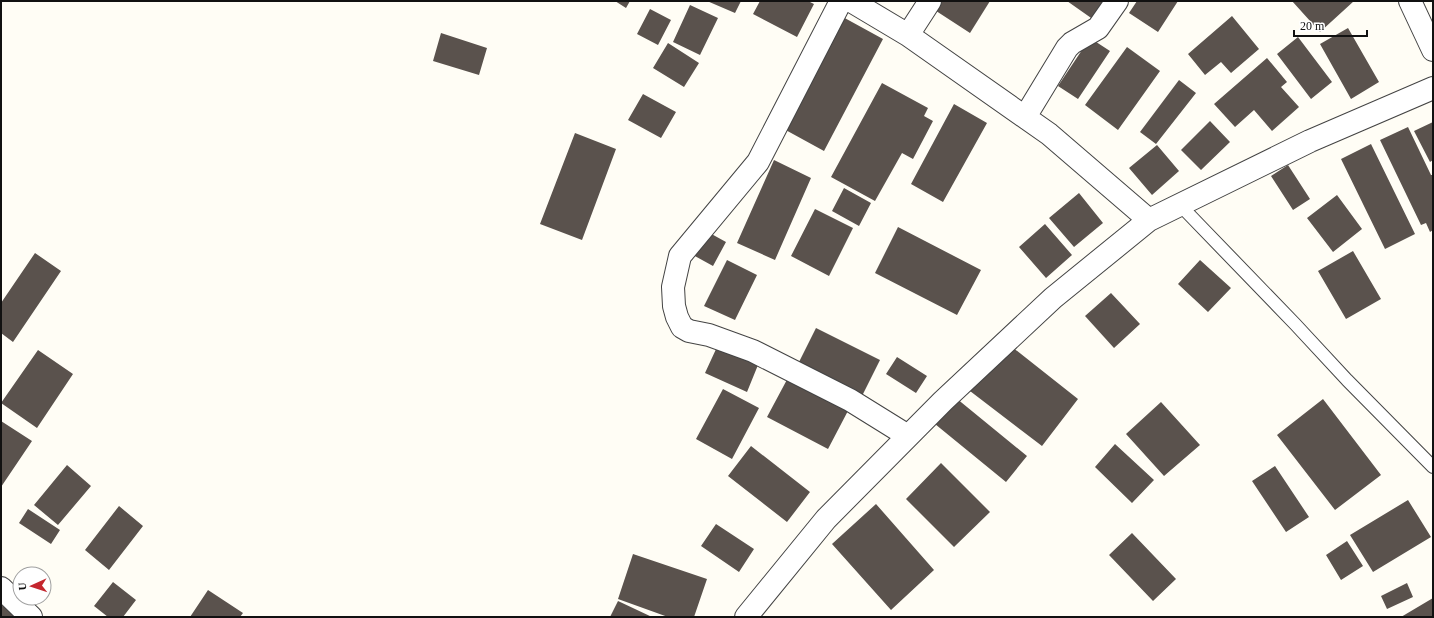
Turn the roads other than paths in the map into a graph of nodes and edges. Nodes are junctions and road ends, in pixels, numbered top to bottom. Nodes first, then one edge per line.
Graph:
1 (841, 1) edge
2 (851, 1) edge
3 (930, 1) edge
4 (1117, 1) edge
5 (1410, 1) edge
6 (908, 35) junction
7 (1433, 50) edge
8 (1433, 88) edge
9 (1025, 117) junction
10 (1180, 205) junction
11 (1149, 220) junction
12 (908, 436) junction
13 (1433, 467) edge
14 (1, 588) edge
15 (31, 617) edge
16 (746, 617) edge

1 - 12 street
2 - 6 street
3 - 6 street
4 - 9 street
5 - 7 street
6 - 9 street
8 - 10 street
9 - 11 street
10 - 11 street
10 - 13 lane
11 - 12 street
12 - 16 street
14 - 15 street

